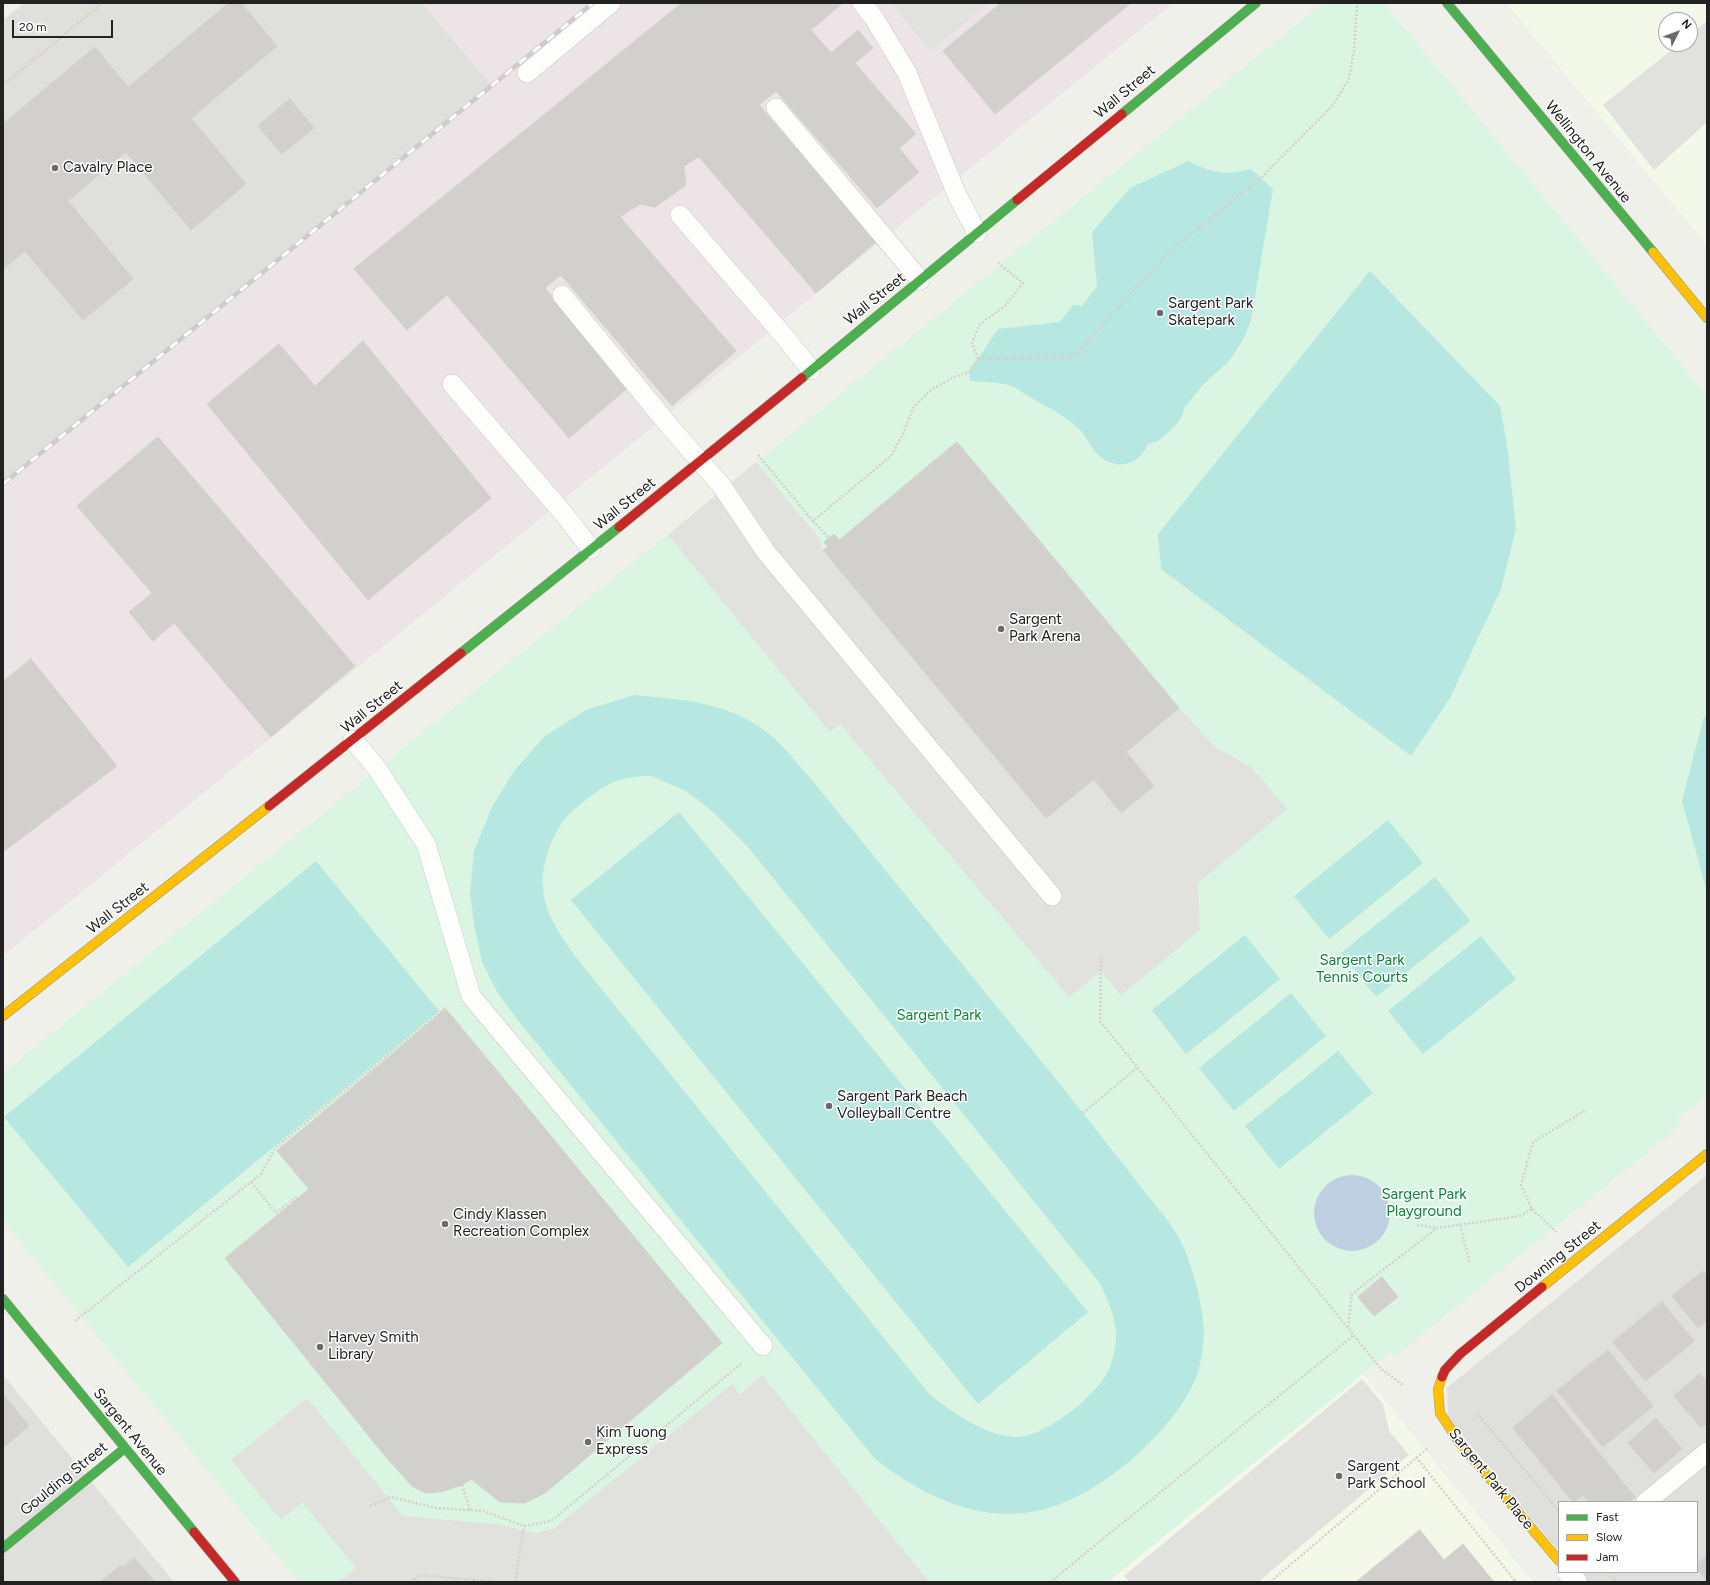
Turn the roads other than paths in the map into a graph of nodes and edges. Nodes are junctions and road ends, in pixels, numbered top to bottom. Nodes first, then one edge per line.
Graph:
1 (612, 3) edge
2 (862, 3) edge
3 (1256, 3) edge
4 (1447, 3) edge
5 (527, 73) dead end
6 (776, 108) dead end
7 (680, 215) dead end
8 (977, 233) junction
9 (920, 280) junction
10 (562, 295) dead end
11 (1707, 318) edge
12 (811, 370) junction
13 (452, 384) dead end
14 (701, 461) junction
15 (591, 549) junction
16 (353, 740) junction
17 (1052, 896) dead end
18 (3, 1016) edge
19 (1707, 1154) edge
20 (3, 1299) edge
21 (763, 1346) road end
22 (1438, 1389) joint
23 (125, 1448) junction
24 (1707, 1452) edge
25 (1647, 1501) edge
26 (3, 1548) edge
27 (1558, 1560) edge
28 (1569, 1573) edge
29 (236, 1582) edge
30 (1576, 1582) edge

1 - 5 lane
2 - 8 lane
3 - 8 main road, Wall Street
4 - 11 main road, Wellington Avenue
6 - 9 lane
7 - 12 lane
8 - 9 main road, Wall Street
9 - 12 main road, Wall Street
10 - 14 lane
12 - 14 main road, Wall Street
13 - 15 lane
14 - 15 main road, Wall Street
14 - 17 lane
15 - 16 main road, Wall Street
16 - 18 main road, Wall Street
16 - 21 lane
19 - 22 main road, Downing Street
20 - 23 main road, Sargent Avenue
22 - 27 main road, Sargent Park Place
23 - 26 main road, Goulding Street
23 - 29 main road, Sargent Avenue
24 - 25 lane
28 - 30 street

